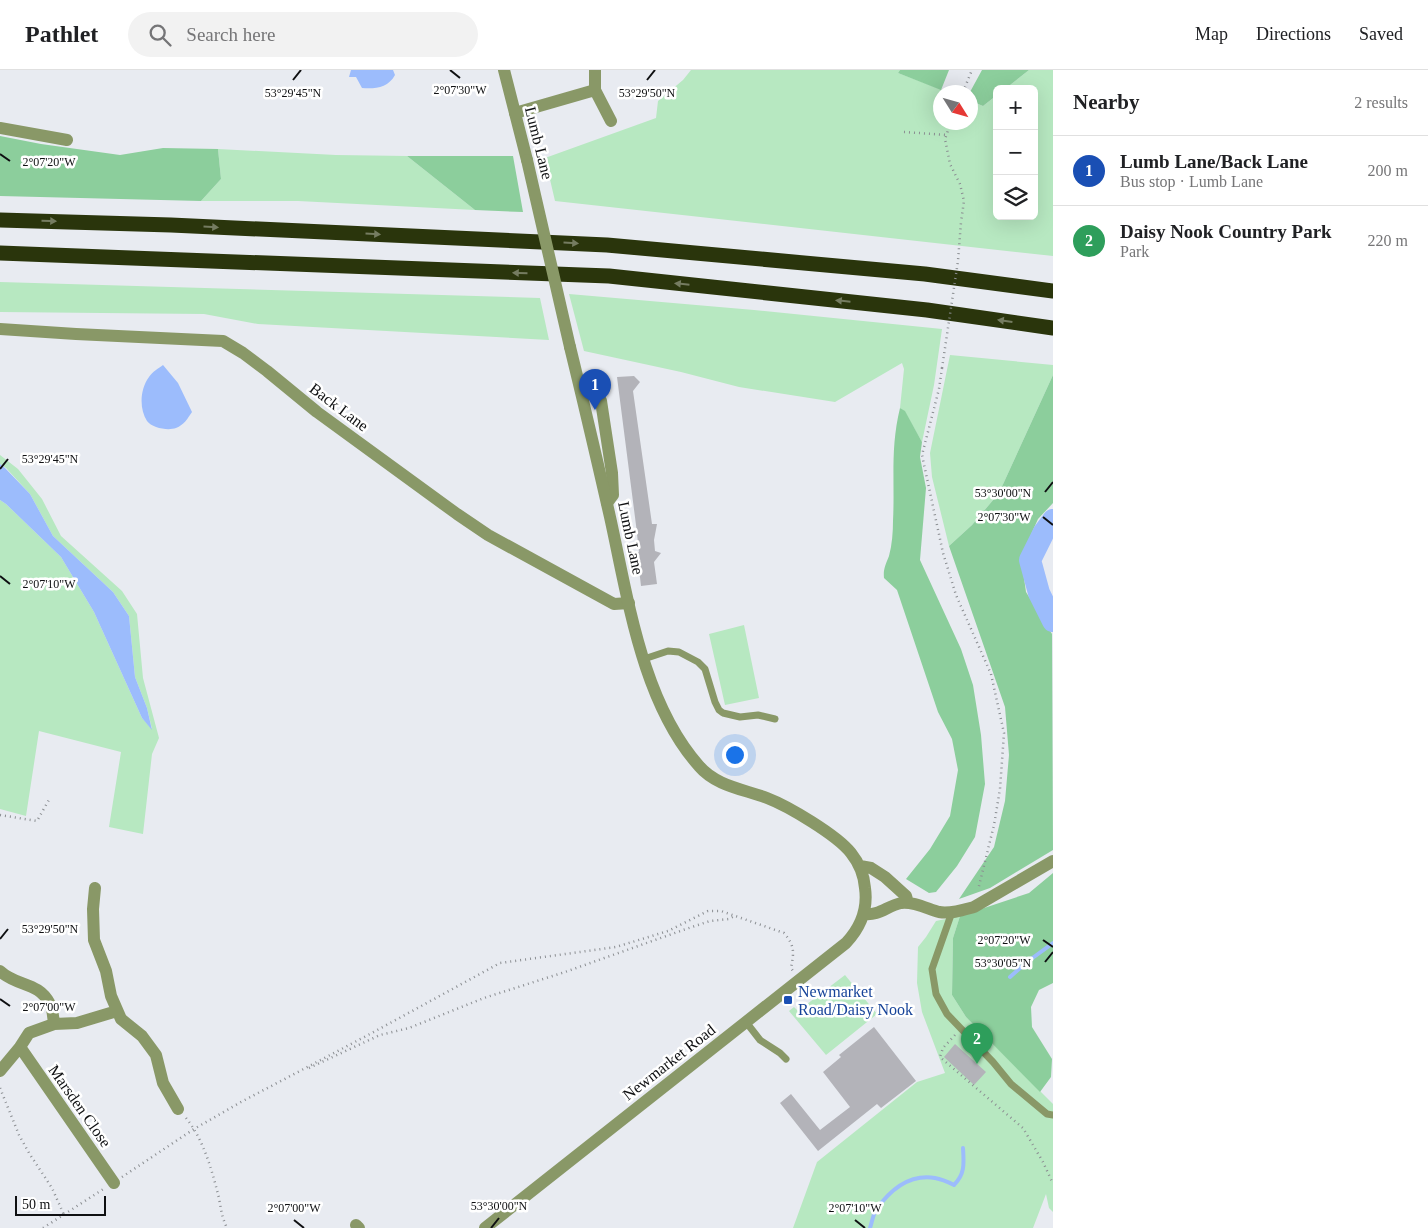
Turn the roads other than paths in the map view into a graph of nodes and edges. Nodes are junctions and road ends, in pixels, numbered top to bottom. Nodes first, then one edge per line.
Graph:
1 (504, 70) edge
2 (594, 70) edge
3 (595, 90) junction
4 (515, 113) junction
5 (611, 121) dead end
6 (0, 128) edge
7 (67, 140) dead end
8 (0, 220) edge
9 (0, 253) edge
10 (1053, 292) edge
11 (0, 328) edge
12 (1053, 328) edge
13 (629, 602) junction
14 (644, 659) junction
15 (775, 719) dead end
16 (1053, 861) edge
17 (860, 866) junction
18 (95, 888) dead end
19 (908, 903) junction
20 (952, 912) junction
21 (864, 914) junction
22 (0, 971) edge
23 (118, 1011) junction
24 (746, 1022) junction
25 (54, 1024) junction
26 (20, 1047) junction
27 (786, 1059) dead end
28 (0, 1071) edge
29 (178, 1109) road end
30 (1053, 1115) edge
31 (114, 1183) road end
32 (485, 1228) edge

1 - 4 street, Lumb Lane
2 - 3 street
3 - 4 street
3 - 5 street
4 - 13 street, Lumb Lane, bridge
6 - 7 street
8 -> 10 highway
12 -> 9 highway
11 - 13 street, Back Lane
13 - 14 street, Lumb Lane
14 - 15 lane
14 - 17 street, Lumb Lane
16 - 20 street
17 - 19 street
17 - 21 street, Lumb Lane
18 - 23 street
19 - 20 street
19 - 21 street
20 - 30 lane
21 - 24 street, Newmarket Road
22 - 25 street
23 - 25 street
23 - 29 street
24 - 27 lane
24 - 32 street, Newmarket Road
25 - 26 street
26 - 28 street
26 - 31 street, Marsden Close

